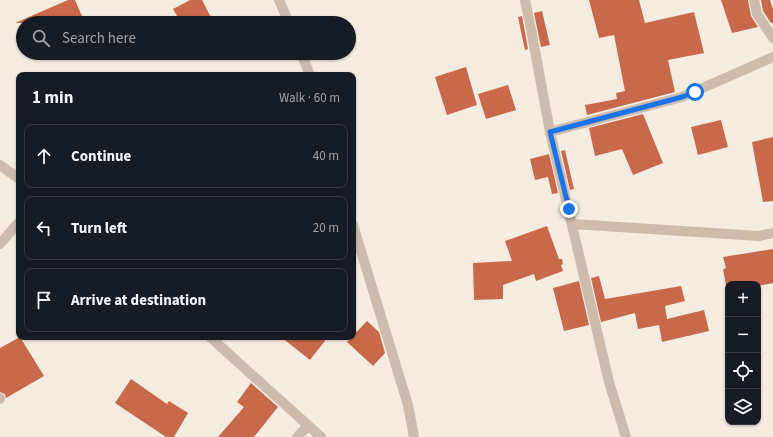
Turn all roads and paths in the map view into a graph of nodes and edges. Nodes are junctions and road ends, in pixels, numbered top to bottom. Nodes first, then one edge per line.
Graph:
1 (279, 0) edge
2 (525, 0) edge
3 (754, 0) edge
4 (285, 16) edge
5 (773, 38) edge
6 (773, 57) edge
7 (304, 60) edge
8 (309, 72) edge
9 (550, 132) junction
10 (0, 165) edge
11 (16, 177) edge
12 (573, 224) junction
13 (16, 225) edge
14 (773, 233) edge
15 (356, 235) edge
16 (0, 244) edge
17 (214, 340) edge
18 (308, 426) junction
19 (297, 437) edge
20 (321, 437) edge
21 (414, 437) edge
22 (626, 437) edge

1 - 4 street
2 - 9 street
3 - 5 street
6 - 9 street
7 - 8 street
9 - 12 street
10 - 11 street
12 - 14 street
12 - 22 street
13 - 16 street
15 - 21 street
17 - 18 street
18 - 19 street
18 - 20 street

